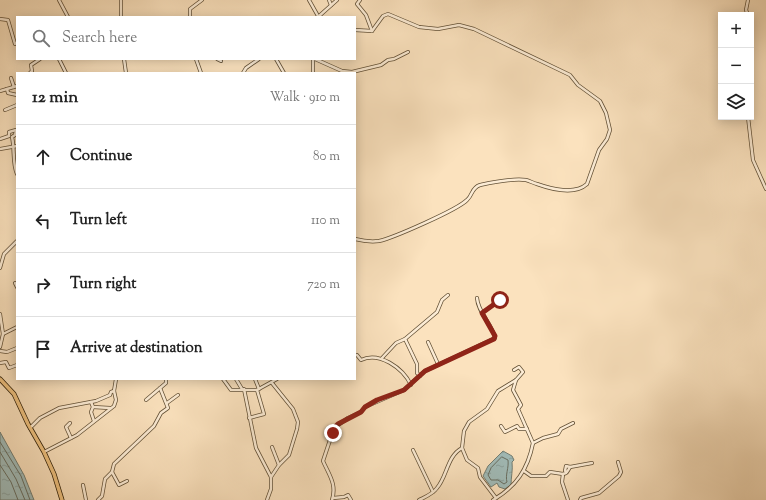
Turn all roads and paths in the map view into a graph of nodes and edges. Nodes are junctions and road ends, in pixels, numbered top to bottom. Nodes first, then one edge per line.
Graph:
1 (59, 0) edge
2 (121, 0) edge
3 (202, 0) edge
4 (308, 0) edge
5 (329, 0) edge
6 (337, 0) edge
7 (360, 0) edge
8 (748, 0) edge
9 (331, 5) junction
10 (747, 12) edge
11 (67, 16) edge
12 (121, 16) edge
13 (190, 16) edge
14 (317, 16) edge
15 (319, 16) edge
16 (0, 19) edge
17 (356, 30) edge
18 (372, 31) junction
19 (16, 44) edge
20 (408, 52) dead end
21 (38, 60) edge
22 (60, 60) edge
23 (124, 60) edge
24 (196, 60) edge
25 (258, 60) edge
26 (277, 60) edge
27 (314, 60) edge
28 (316, 60) edge
29 (32, 72) edge
30 (66, 72) edge
31 (126, 72) edge
32 (201, 72) edge
33 (244, 72) edge
34 (283, 72) edge
35 (313, 72) edge
36 (352, 72) edge
37 (352, 72) edge
38 (11, 78) dead end
39 (16, 86) edge
40 (7, 89) junction
41 (0, 92) edge
42 (16, 95) edge
43 (16, 106) edge
44 (5, 110) dead end
45 (748, 120) edge
46 (16, 130) edge
47 (0, 140) edge
48 (16, 146) edge
49 (12, 147) junction
50 (0, 149) edge
51 (16, 172) edge
52 (766, 189) edge
53 (356, 239) edge
54 (16, 242) edge
55 (0, 268) edge
56 (448, 295) dead end
57 (477, 298) dead end
58 (500, 300) dead end
59 (482, 313) junction
60 (0, 314) edge
61 (1, 323) edge
62 (16, 328) edge
63 (3, 334) junction
64 (405, 339) junction
65 (428, 342) dead end
66 (0, 347) edge
67 (16, 348) edge
68 (0, 351) edge
69 (356, 355) edge
70 (382, 358) junction
71 (0, 363) edge
72 (438, 364) junction
73 (16, 365) edge
74 (514, 370) dead end
75 (420, 376) junction
76 (0, 379) edge
77 (116, 380) edge
78 (166, 380) edge
79 (225, 380) edge
80 (237, 380) edge
81 (255, 380) edge
82 (276, 380) edge
83 (516, 380) junction
84 (272, 382) junction
85 (411, 385) junction
86 (160, 388) junction
87 (243, 389) junction
88 (258, 389) junction
89 (114, 392) junction
90 (178, 396) dead end
91 (146, 400) dead end
92 (92, 402) junction
93 (167, 403) junction
94 (93, 407) junction
95 (110, 408) junction
96 (249, 418) junction
97 (94, 421) junction
98 (70, 423) dead end
99 (573, 423) dead end
100 (501, 426) dead end
101 (30, 428) junction
102 (527, 428) junction
103 (71, 438) junction
104 (534, 443) junction
105 (272, 447) dead end
106 (462, 448) junction
107 (413, 450) dead end
108 (44, 452) junction
109 (618, 462) dead end
110 (592, 463) dead end
111 (279, 464) junction
112 (524, 471) junction
113 (112, 472) junction
114 (563, 474) junction
115 (271, 477) junction
116 (127, 481) dead end
117 (83, 485) dead end
118 (433, 492) junction
119 (332, 499) edge
120 (494, 499) edge
121 (62, 500) edge
122 (86, 500) edge
123 (98, 500) edge
124 (267, 500) edge
125 (351, 500) edge
126 (419, 500) edge
127 (568, 500) edge
128 (580, 500) edge

1 - 11 street
2 - 12 street
3 - 13 street
4 - 14 street
5 - 9 street
6 - 9 street
7 - 18 street
8 - 10 street
9 - 15 street
16 - 19 street
17 - 18 street
18 - 53 street
20 - 37 street
21 - 29 street
22 - 30 street
23 - 31 street
24 - 32 street
25 - 33 street
26 - 34 street
27 - 35 street
28 - 36 street
38 - 39 street
39 - 40 street
40 - 41 street
40 - 42 street
43 - 44 street
45 - 52 street
46 - 47 street
46 - 49 street
48 - 49 street
49 - 50 street
49 - 51 street
54 - 55 street
56 - 64 street
57 - 59 street
58 - 59 street
59 - 72 street
60 - 61 street
61 - 63 street
62 - 63 street
63 - 66 street
64 - 70 street
64 - 75 street
65 - 72 street
67 - 68 street
69 - 70 street
70 - 85 street
71 - 73 street
72 - 75 street
74 - 83 street
75 - 85 street
76 - 101 main road
77 - 89 street
78 - 86 street
79 - 87 street
80 - 87 street
81 - 88 street
82 - 84 street
83 - 102 street
83 - 106 street
84 - 88 street
84 - 111 street
85 - 119 street
86 - 91 street
86 - 93 street
87 - 88 street
87 - 96 street
88 - 96 street
89 - 92 street
89 - 95 street
90 - 93 street
92 - 94 street
92 - 101 street
93 - 113 street
94 - 95 street
94 - 97 street
95 - 97 street
96 - 115 street
97 - 103 street
98 - 103 street
99 - 104 street
100 - 102 street
101 - 108 main road
102 - 104 street
103 - 108 street
104 - 112 street
105 - 111 street
106 - 118 street
106 - 120 street
107 - 118 street
108 - 121 main road
109 - 128 street
110 - 114 street
111 - 115 street
112 - 114 street
112 - 120 street
113 - 116 street
113 - 123 street
114 - 127 street
115 - 124 street
117 - 122 street
118 - 126 street
119 - 125 street

